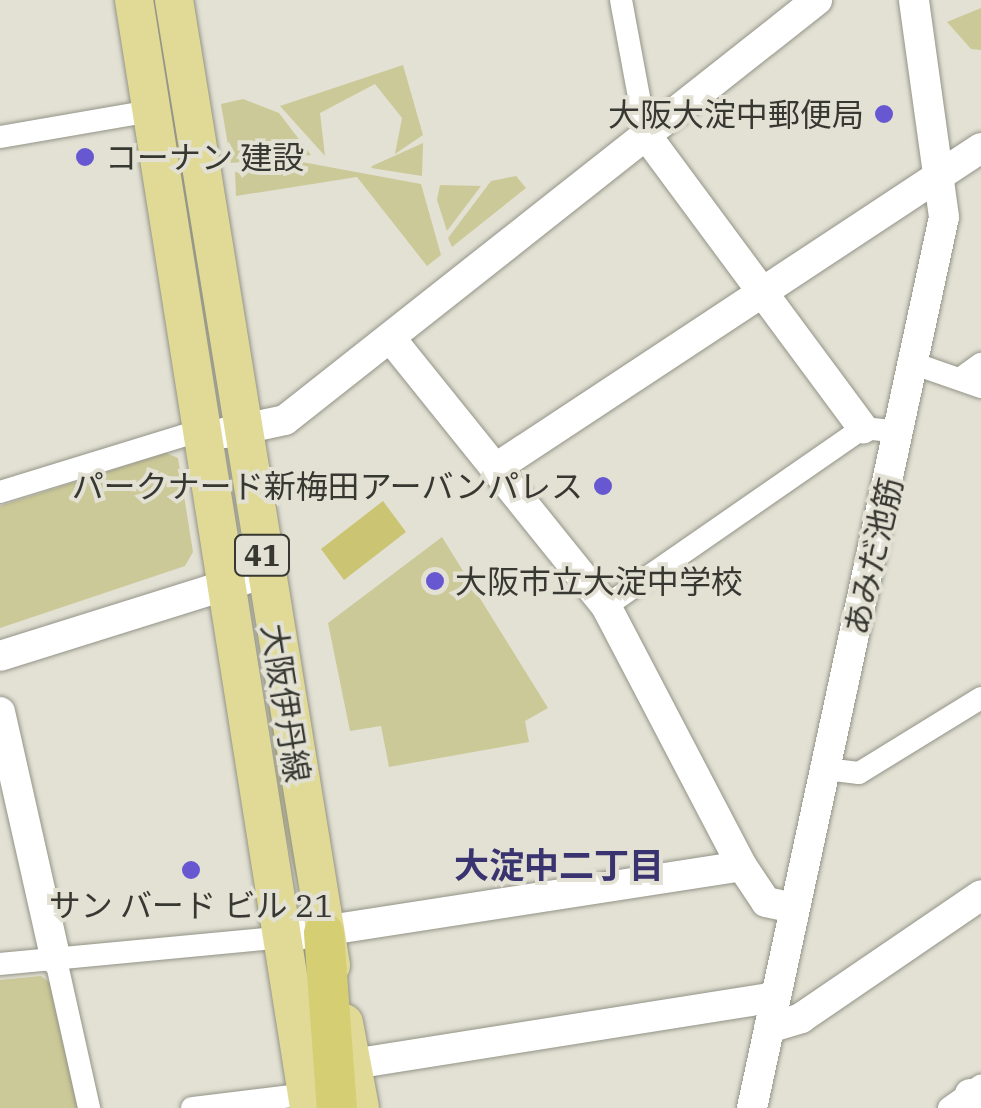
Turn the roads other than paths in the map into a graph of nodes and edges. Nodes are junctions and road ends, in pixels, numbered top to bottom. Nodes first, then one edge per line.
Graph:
1 (134, 0) edge
2 (174, 0) edge
3 (622, 0) edge
4 (816, 0) edge
5 (914, 0) edge
6 (151, 112) junction
7 (646, 135) junction
8 (0, 138) edge
9 (981, 148) edge
10 (942, 168) junction
11 (760, 288) junction
12 (392, 340) junction
13 (981, 364) edge
14 (918, 365) junction
15 (970, 383) edge
16 (863, 428) junction
17 (202, 430) junction
18 (901, 432) junction
19 (243, 435) junction
20 (496, 468) junction
21 (0, 492) edge
22 (264, 572) junction
23 (226, 579) junction
24 (606, 606) junction
25 (0, 656) edge
26 (981, 698) edge
27 (0, 712) edge
28 (826, 769) junction
29 (742, 866) junction
30 (981, 895) edge
31 (794, 908) junction
32 (324, 933) junction
33 (284, 938) junction
34 (56, 960) junction
35 (0, 964) edge
36 (774, 996) junction
37 (769, 1028) junction
38 (353, 1064) junction
39 (318, 1103) edge
40 (88, 1108) edge
41 (192, 1108) edge
42 (360, 1108) edge
43 (752, 1108) edge

1 - 6 main road, 大阪伊丹線 / 41
2 - 19 main road, 大阪伊丹線 / 41
3 - 7 street
4 - 7 street
5 - 10 street, あみだ池筋
6 - 8 street
6 - 17 main road, 大阪伊丹線 / 41
7 - 11 street
7 - 12 street
9 - 10 street
10 - 11 street
10 - 14 street, あみだ池筋
11 - 16 street
11 - 20 street
12 - 19 street
12 - 20 street
13 - 15 street
14 - 15 street
14 - 18 street, あみだ池筋
16 - 18 street
16 - 24 street
17 - 19 street
17 - 21 street
17 - 23 main road, 大阪伊丹線 / 41
18 - 28 street, あみだ池筋
19 - 22 main road, 大阪伊丹線 / 41
20 - 24 street
22 - 23 street
22 - 32 main road, 大阪伊丹線 / 41
23 - 25 street
23 - 33 main road, 大阪伊丹線 / 41
24 - 29 street
26 - 28 street
27 - 34 street
28 - 31 street, あみだ池筋
29 - 31 street
29 - 32 street
30 - 37 street
31 - 36 street, あみだ池筋
32 - 33 street
32 - 38 main road, 大阪伊丹線 / 41
32 - 39 highway
33 - 34 street
33 - 39 main road, 大阪伊丹線 / 41
34 - 35 street
34 - 40 street
36 - 37 street, あみだ池筋
36 - 38 street
37 - 43 street, あみだ池筋
38 - 42 main road, 大阪伊丹線 / 41
39 - 41 street

